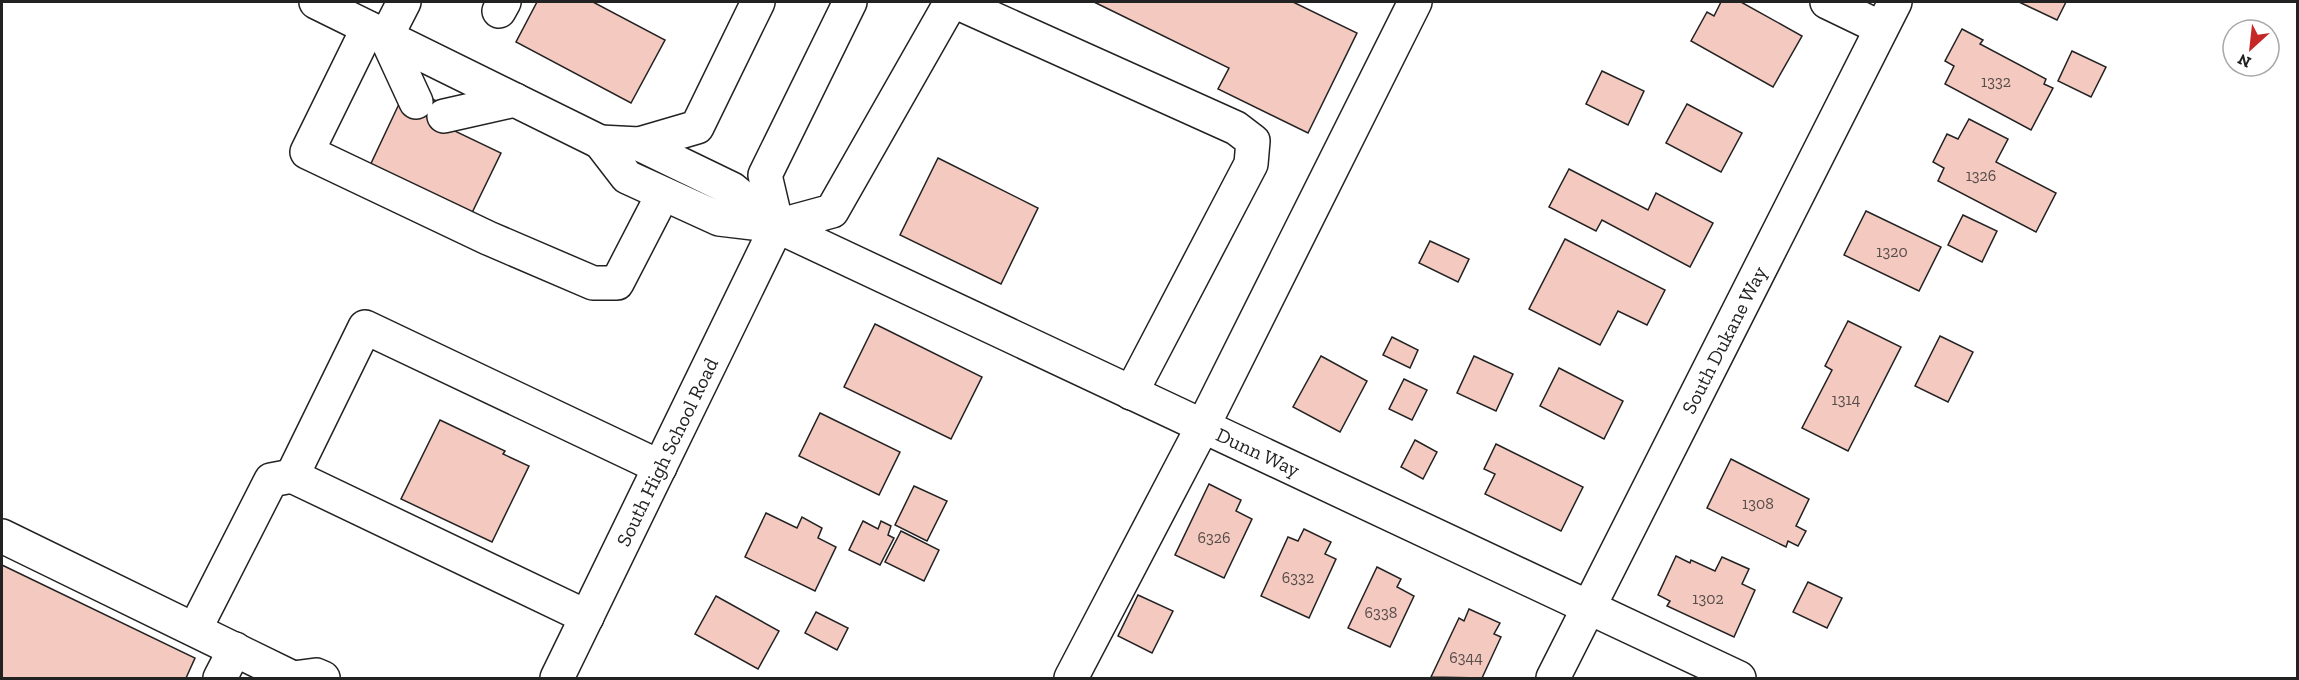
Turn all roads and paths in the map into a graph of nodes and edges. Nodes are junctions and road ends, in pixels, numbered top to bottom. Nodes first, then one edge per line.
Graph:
1 (316, 2) edge
2 (404, 2) edge
3 (758, 2) edge
4 (850, 2) edge
5 (951, 2) edge
6 (956, 2) edge
7 (1415, 2) edge
8 (1827, 2) edge
9 (1888, 15) edge
10 (377, 32) junction
11 (515, 100) junction
12 (600, 142) junction
13 (639, 144) junction
14 (663, 194) junction
15 (777, 226) junction
16 (1131, 393) junction
17 (1203, 426) junction
18 (660, 467) junction
19 (292, 477) junction
20 (2, 536) edge
21 (1589, 607) junction
22 (587, 617) junction
23 (195, 629) junction
24 (234, 649) junction
25 (295, 677) edge
26 (220, 678) edge
27 (557, 678) edge
28 (1071, 678) edge
29 (1553, 678) edge
30 (1739, 678) edge

1 - 10 street
2 - 10 street
3 - 13 street
4 - 15 street
5 - 15 street
6 - 16 street
7 - 17 street
8 - 9 street
9 - 21 street, South Dukane Way
10 - 11 street
10 - 11 street
10 - 14 street
11 - 12 street
12 - 13 street
12 - 14 street
13 - 15 street
14 - 15 street
15 - 16 street, Dunn Way
15 - 18 street, South High School Road
16 - 17 street, Dunn Way
17 - 21 street, Dunn Way
17 - 28 street
18 - 19 street
18 - 22 street, South High School Road
19 - 22 street
19 - 23 street
20 - 23 street
21 - 29 street, South Dukane Way
21 - 30 street, Dunn Way
22 - 27 street, South High School Road
23 - 24 street
24 - 25 street
24 - 26 street

